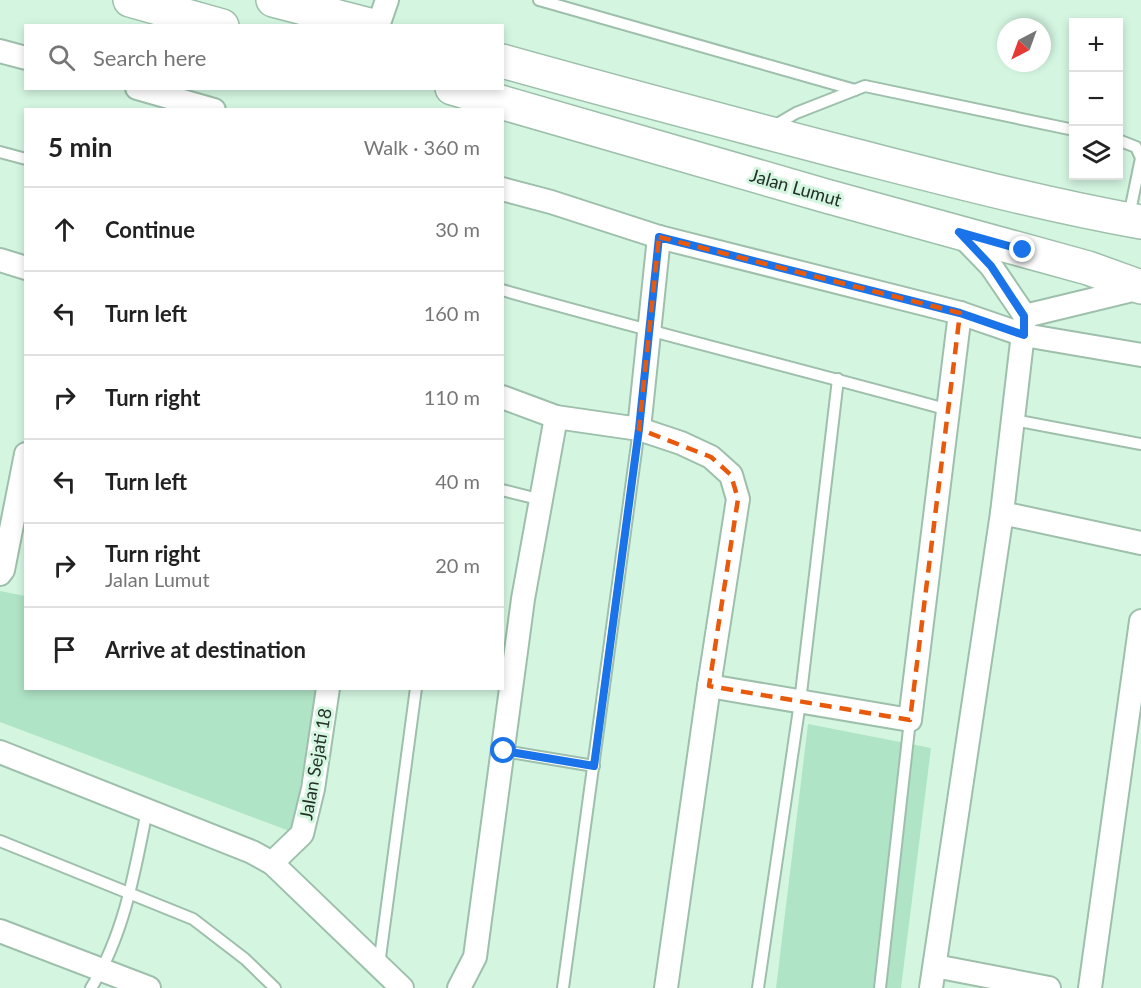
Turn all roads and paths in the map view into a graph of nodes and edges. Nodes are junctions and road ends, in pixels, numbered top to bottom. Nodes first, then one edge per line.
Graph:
1 (130, 0) edge
2 (273, 0) edge
3 (387, 0) edge
4 (539, 0) edge
5 (215, 24) edge
6 (365, 24) edge
7 (379, 24) edge
8 (0, 51) edge
9 (24, 57) edge
10 (504, 62) edge
11 (144, 90) edge
12 (459, 90) edge
13 (855, 90) junction
14 (207, 108) edge
15 (1069, 129) edge
16 (764, 132) junction
17 (1123, 142) edge
18 (0, 152) edge
19 (24, 158) edge
20 (504, 190) edge
21 (1134, 221) edge
22 (959, 232) junction
23 (659, 237) junction
24 (0, 260) edge
25 (24, 267) edge
26 (1141, 288) edge
27 (504, 291) edge
28 (960, 313) junction
29 (1024, 325) junction
30 (648, 331) junction
31 (1141, 354) edge
32 (838, 379) junction
33 (504, 398) edge
34 (949, 410) junction
35 (556, 417) junction
36 (1014, 420) junction
37 (639, 429) junction
38 (1141, 444) edge
39 (24, 464) edge
40 (504, 490) edge
41 (542, 500) junction
42 (1002, 513) junction
43 (1141, 543) edge
44 (0, 574) edge
45 (513, 596) edge
46 (1141, 621) edge
47 (709, 686) junction
48 (328, 690) edge
49 (416, 690) edge
50 (800, 702) junction
51 (910, 720) junction
52 (504, 751) junction
53 (0, 752) edge
54 (594, 766) junction
55 (147, 810) junction
56 (0, 841) edge
57 (272, 863) junction
58 (130, 893) junction
59 (0, 931) edge
60 (379, 966) junction
61 (933, 977) edge
62 (97, 979) edge
63 (149, 988) edge
64 (275, 988) edge
65 (402, 988) edge
66 (459, 988) edge
67 (563, 988) edge
68 (666, 988) edge
69 (758, 988) edge
70 (880, 988) edge
71 (1049, 988) edge
72 (1090, 988) edge

1 - 5 main road
2 - 6 main road
3 - 7 street
4 - 13 lane
8 - 9 street
10 - 16 main road
11 - 14 street
12 - 22 main road, Jalan Lumut
13 - 15 lane
13 - 16 lane
16 - 21 main road
17 - 21 lane
18 - 19 lane
20 - 23 street
22 - 26 main road, Jalan Lumut
22 - 29 street
23 - 28 street
23 - 30 street
24 - 25 street
26 - 29 street
27 - 30 lane
28 - 29 street
28 - 34 street
29 - 31 street
29 - 36 street
30 - 32 lane
30 - 37 street
32 - 34 lane
32 - 50 lane
33 - 35 street
34 - 51 street
35 - 37 street
35 - 41 street
36 - 38 lane
36 - 42 street
37 - 47 street
37 - 54 lane
39 - 44 street
40 - 41 lane
41 - 45 street
42 - 43 street
42 - 61 street
45 - 52 street
46 - 72 street
47 - 50 street
47 - 68 street
48 - 57 street, Jalan Sejati 18
49 - 60 lane
50 - 51 street
50 - 69 lane
51 - 70 lane
52 - 54 lane
52 - 66 street
53 - 55 street
54 - 67 lane
55 - 57 street
55 - 58 lane
56 - 58 lane
57 - 60 street
58 - 62 lane
58 - 64 lane
59 - 62 street
60 - 65 street
61 - 71 street
62 - 63 street

